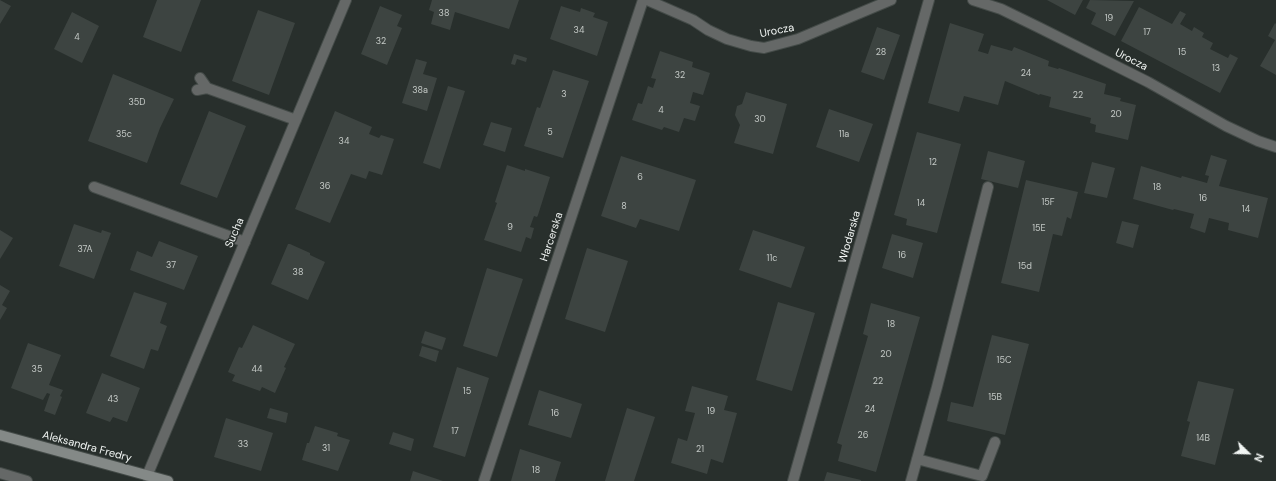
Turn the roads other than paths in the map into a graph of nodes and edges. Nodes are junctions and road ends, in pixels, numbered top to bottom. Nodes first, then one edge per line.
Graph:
1 (346, 0) edge
2 (643, 0) edge
3 (647, 0) edge
4 (891, 0) edge
5 (929, 0) edge
6 (973, 0) edge
7 (200, 78) dead end
8 (296, 120) junction
9 (1276, 147) edge
10 (94, 187) dead end
11 (988, 187) dead end
12 (245, 242) junction
13 (0, 435) edge
14 (995, 442) dead end
15 (917, 459) junction
16 (0, 473) edge
17 (146, 478) edge
18 (982, 478) edge
19 (27, 481) edge
20 (168, 481) edge
21 (484, 481) edge
22 (793, 481) edge
23 (911, 481) edge

1 - 8 street, Sucha
2 - 21 street, Harcerska
3 - 4 street, Urocza
5 - 22 street, Włodarska
6 - 9 street, Urocza
7 - 8 street
8 - 12 street, Sucha
10 - 12 street
11 - 15 street
12 - 17 street, Sucha
13 - 17 street, Aleksandra Fredry
14 - 18 street
15 - 18 street
15 - 23 street
16 - 19 street
17 - 20 street, Aleksandra Fredry

